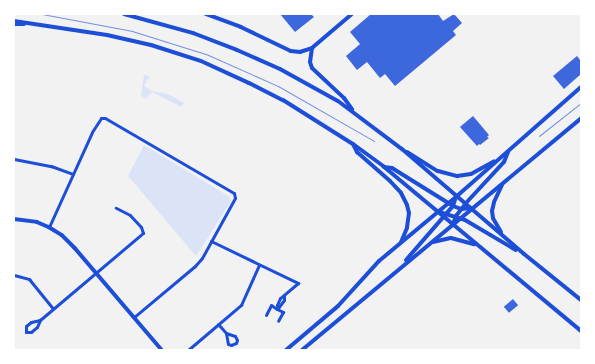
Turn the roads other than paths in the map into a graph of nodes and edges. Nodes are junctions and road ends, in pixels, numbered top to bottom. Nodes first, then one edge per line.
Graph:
1 (124, 14) edge
2 (206, 14) edge
3 (352, 14) edge
4 (14, 20) edge
5 (14, 24) edge
6 (36, 24) junction
7 (312, 48) junction
8 (581, 87) edge
9 (354, 112) junction
10 (581, 118) edge
11 (352, 144) junction
12 (402, 149) junction
13 (509, 150) junction
14 (500, 158) junction
15 (14, 159) edge
16 (383, 166) junction
17 (73, 174) junction
18 (504, 183) junction
19 (457, 196) junction
20 (448, 204) junction
21 (466, 204) junction
22 (453, 206) junction
23 (116, 208) dead end
24 (472, 208) junction
25 (461, 209) junction
26 (438, 212) junction
27 (446, 215) junction
28 (458, 217) junction
29 (14, 219) edge
30 (452, 224) junction
31 (49, 226) junction
32 (503, 235) junction
33 (211, 241) junction
34 (401, 242) junction
35 (431, 243) junction
36 (478, 246) junction
37 (524, 254) junction
38 (404, 264) junction
39 (259, 265) junction
40 (97, 273) junction
41 (14, 275) edge
42 (581, 300) edge
43 (278, 308) junction
44 (53, 309) junction
45 (266, 314) dead end
46 (134, 317) junction
47 (40, 320) junction
48 (278, 321) dead end
49 (218, 324) junction
50 (581, 329) edge
51 (226, 333) junction
52 (162, 350) edge
53 (188, 350) edge
54 (286, 350) edge
55 (302, 350) edge

1 - 9 main road
2 - 7 street
3 - 7 street
4 - 6 main road
5 - 6 main road
6 - 11 main road
7 - 9 main road
8 - 13 main road
9 - 12 main road
10 - 18 main road
11 - 16 main road
11 - 34 main road
12 - 14 main road
12 - 19 main road
13 - 14 main road
13 - 21 main road
14 - 19 main road
15 - 17 street
16 - 20 main road
16 - 26 main road
17 - 31 street
17 - 33 street
18 - 24 main road
18 - 32 main road
19 - 20 main road
19 - 21 main road
19 - 22 main road
20 - 22 main road
20 - 26 main road
21 - 24 main road
21 - 25 main road
22 - 25 main road
22 - 27 main road
23 - 40 street
24 - 25 main road
24 - 28 main road
24 - 32 main road
25 - 28 main road
26 - 27 main road
26 - 34 main road
27 - 28 main road
27 - 30 main road
27 - 38 main road
28 - 30 main road
28 - 37 main road
29 - 31 street
30 - 35 main road
30 - 36 main road
31 - 40 street
32 - 37 main road
33 - 39 street
33 - 46 street
34 - 54 main road
35 - 36 main road
35 - 38 main road
36 - 50 main road
37 - 42 main road
38 - 55 main road
39 - 43 street
39 - 49 street
40 - 44 street
40 - 46 street
41 - 44 street
43 - 45 street
43 - 48 street
44 - 47 street
46 - 52 street
47 - 47 street
49 - 51 street
49 - 53 street
51 - 51 street

